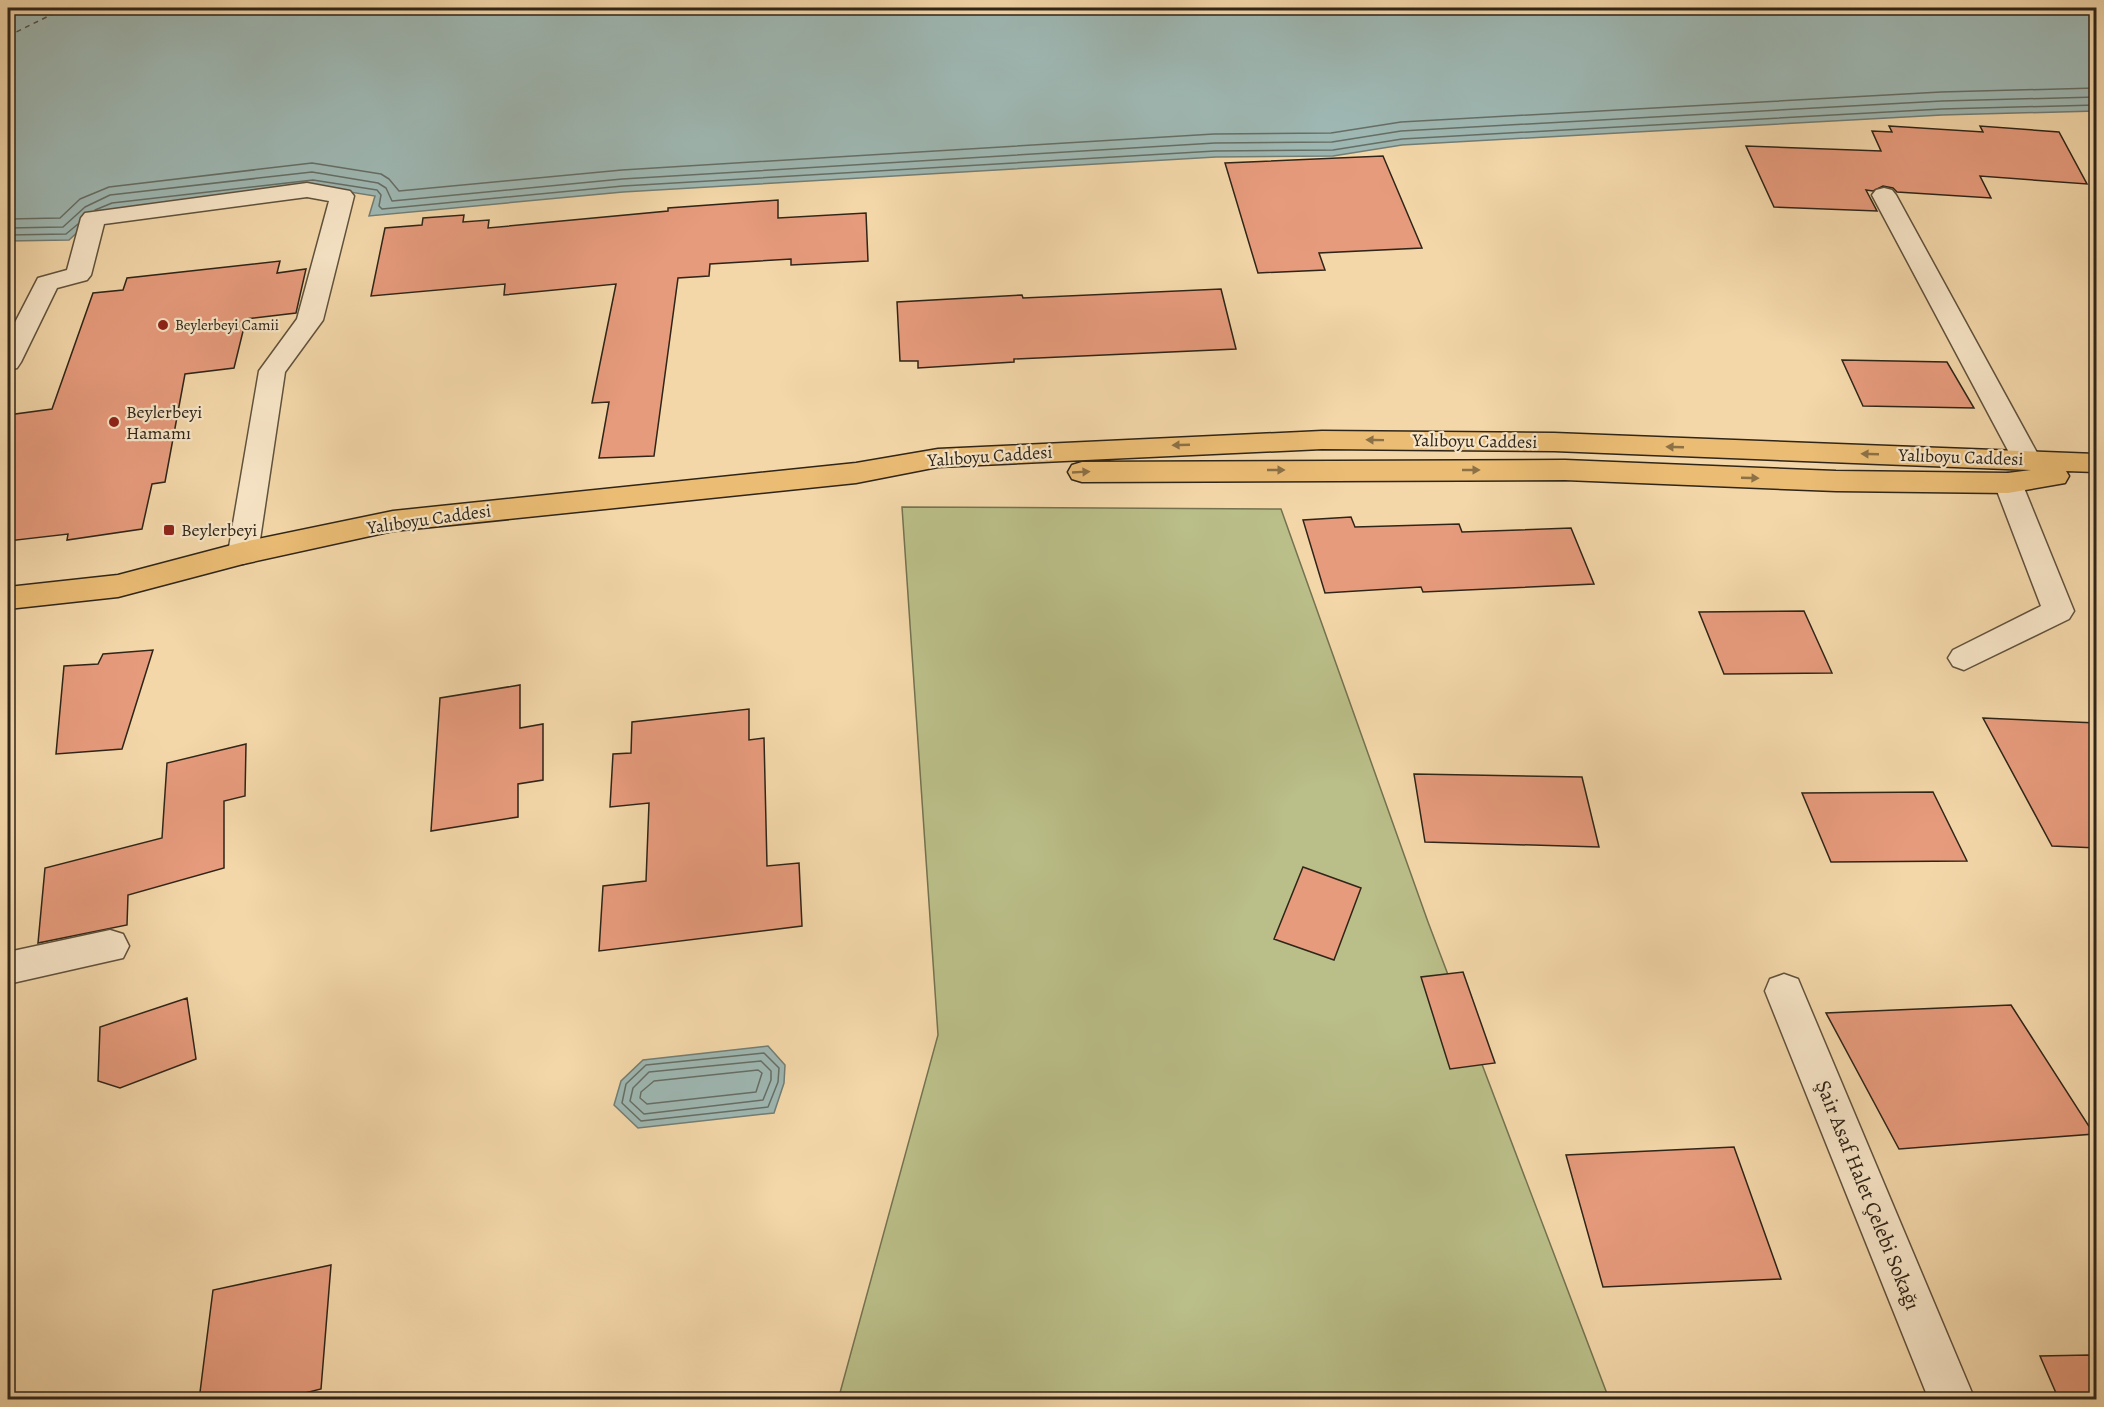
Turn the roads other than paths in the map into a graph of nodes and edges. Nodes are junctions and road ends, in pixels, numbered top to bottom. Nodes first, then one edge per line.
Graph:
1 (1884, 195) dead end
2 (34, 309) junction
3 (8, 311) edge
4 (8, 362) edge
5 (2027, 460) junction
6 (2097, 463) edge
7 (2097, 471) edge
8 (856, 473) junction
9 (2008, 483) junction
10 (243, 553) junction
11 (8, 598) edge
12 (1964, 658) dead end
13 (110, 946) dead end
14 (8, 968) edge
15 (1784, 991) dead end
16 (1952, 1400) edge

1 - 5 street
2 - 3 street
2 - 4 street
2 - 10 street
5 - 6 main road, Yalıboyu Caddesi
5 -> 8 main road, Yalıboyu Caddesi
7 - 9 main road, Yalıboyu Caddesi
8 -> 9 main road, Yalıboyu Caddesi
8 - 10 main road, Yalıboyu Caddesi
9 - 12 street
10 - 11 main road, Yalıboyu Caddesi
13 - 14 street
15 - 16 street, Şair Asaf Halet Çelebi Sokağı

